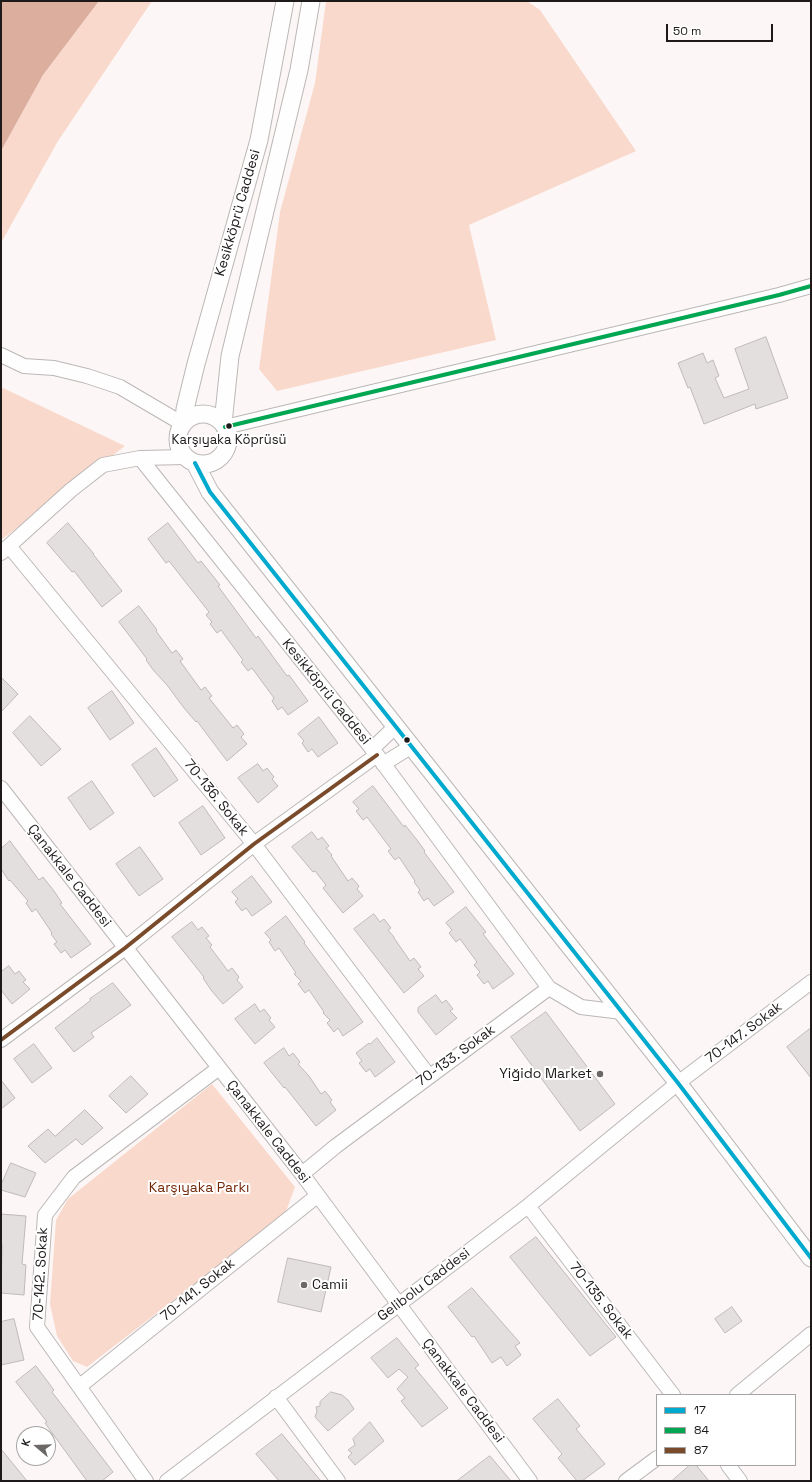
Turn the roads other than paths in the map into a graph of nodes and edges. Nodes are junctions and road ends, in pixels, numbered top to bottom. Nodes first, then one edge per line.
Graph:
1 (285, 1) edge
2 (311, 1) edge
3 (811, 286) edge
4 (1, 355) edge
5 (183, 424) junction
6 (224, 425) junction
7 (140, 458) junction
8 (190, 460) junction
9 (5, 549) edge
10 (396, 726) junction
11 (412, 746) junction
12 (377, 756) junction
13 (1, 788) edge
14 (254, 844) junction
15 (125, 948) junction
16 (811, 982) edge
17 (549, 988) junction
18 (622, 1012) junction
19 (1, 1040) edge
20 (219, 1068) junction
21 (429, 1076) junction
22 (678, 1083) junction
23 (302, 1174) junction
24 (317, 1196) junction
25 (528, 1206) junction
26 (811, 1258) edge
27 (398, 1305) junction
28 (811, 1334) edge
29 (80, 1386) junction
30 (672, 1394) edge
31 (738, 1394) edge
32 (276, 1397) junction
33 (656, 1459) edge
34 (729, 1466) edge
35 (146, 1481) edge
36 (167, 1481) edge
37 (338, 1481) edge
38 (530, 1481) edge
39 (626, 1481) edge
40 (740, 1481) edge

1 - 5 street, Kesikköprü Caddesi
2 - 6 street, Kesikköprü Caddesi
3 - 6 street
4 - 5 street
5 - 6 street
5 - 8 street
6 - 8 street
7 - 8 street
7 - 9 street
7 - 12 street, Kesikköprü Caddesi
8 - 10 street
9 - 14 street, 70-136. Sokak
10 - 11 street
10 - 12 street
11 - 12 street
11 - 18 street
12 - 14 street
12 - 17 street, Kesikköprü Caddesi
13 - 15 street, Çanakkale Caddesi
14 - 15 street
14 - 21 street, 70-136. Sokak
15 - 19 street
15 - 20 street, Çanakkale Caddesi
16 - 22 street, 70-147. Sokak
17 - 18 street
17 - 21 street, 70-133. Sokak
18 - 22 street
20 - 23 street, Çanakkale Caddesi
20 - 29 street, 70-142. Sokak
21 - 23 street, 70-133. Sokak
22 - 25 street, Gelibolu Caddesi
22 - 26 street
23 - 24 street, Çanakkale Caddesi
24 - 27 street, Çanakkale Caddesi
24 - 29 street, 70-141. Sokak
25 - 27 street, Gelibolu Caddesi
25 - 30 street, 70-135. Sokak
27 - 32 street, Gelibolu Caddesi
27 - 38 street, Çanakkale Caddesi
28 - 31 street
29 - 35 street, 70-142. Sokak
32 - 36 street, Gelibolu Caddesi
32 - 37 street
33 - 39 street
34 - 40 street

